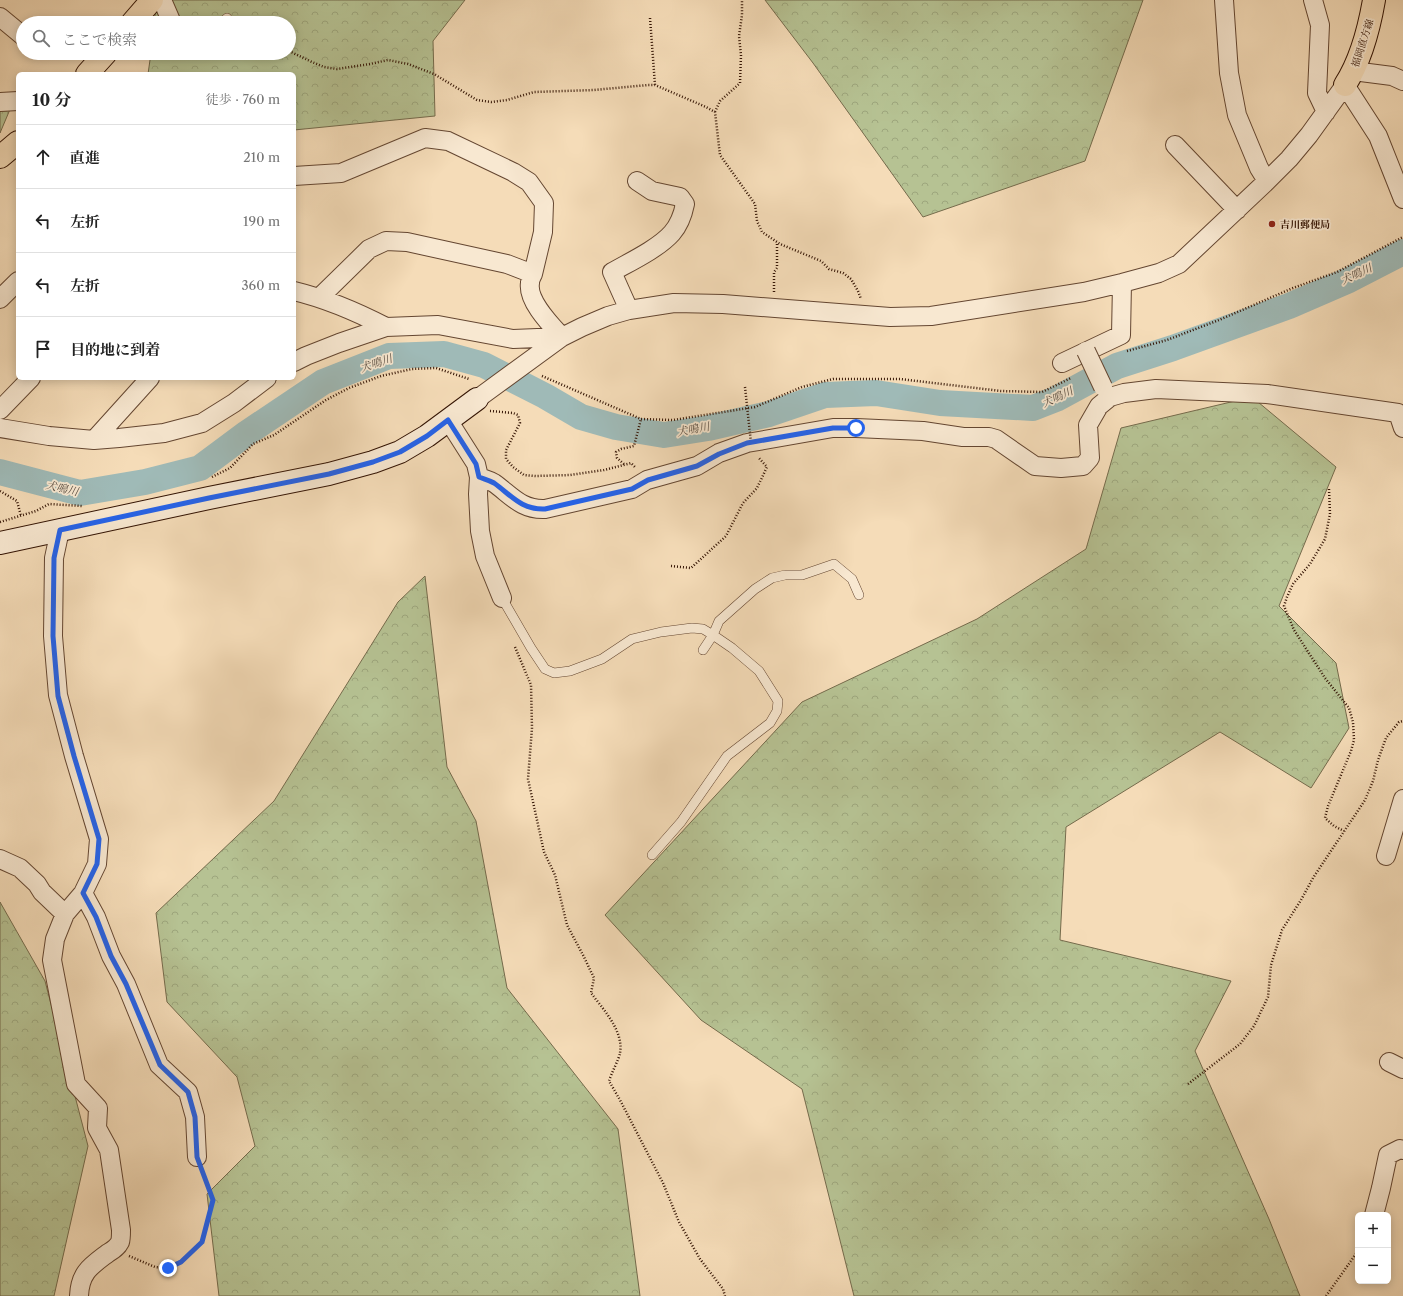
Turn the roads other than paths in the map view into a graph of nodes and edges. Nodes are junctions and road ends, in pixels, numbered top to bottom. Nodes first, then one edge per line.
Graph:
1 (152, 0) edge
2 (162, 0) edge
3 (1224, 0) edge
4 (1313, 0) edge
5 (1374, 0) edge
6 (138, 16) edge
7 (169, 16) edge
8 (0, 17) edge
9 (16, 30) edge
10 (100, 60) edge
11 (89, 72) edge
12 (1349, 78) junction
13 (1403, 81) edge
14 (16, 101) edge
15 (0, 102) edge
16 (1326, 112) junction
17 (16, 144) edge
18 (1175, 145) dead end
19 (0, 158) edge
20 (296, 176) edge
21 (637, 181) dead end
22 (1267, 181) junction
23 (1403, 199) edge
24 (1237, 210) junction
25 (533, 274) junction
26 (16, 283) edge
27 (1122, 284) junction
28 (296, 292) edge
29 (319, 298) junction
30 (0, 299) edge
31 (629, 310) junction
32 (386, 327) junction
33 (562, 337) junction
34 (1086, 351) junction
35 (296, 361) edge
36 (1062, 363) dead end
37 (30, 380) edge
38 (148, 380) edge
39 (265, 380) edge
40 (1103, 387) junction
41 (1156, 389) junction
42 (477, 399) joint
43 (0, 410) edge
44 (1096, 412) junction
45 (1401, 416) edge
46 (448, 420) junction
47 (0, 428) edge
48 (94, 440) junction
49 (479, 477) junction
50 (60, 530) junction
51 (0, 543) edge
52 (859, 595) dead end
53 (502, 598) joint
54 (713, 635) junction
55 (702, 650) dead end
56 (1403, 799) edge
57 (652, 855) dead end
58 (1386, 856) dead end
59 (0, 859) edge
60 (83, 893) junction
61 (66, 914) junction
62 (1403, 1150) edge
63 (197, 1157) road end
64 (1375, 1212) edge
65 (79, 1296) edge

1 - 6 main road
2 - 7 street
3 - 22 street
4 - 16 street
5 - 12 main road, 福岡直方線
8 - 9 street
10 - 11 main road
12 - 13 street
12 - 16 street
12 - 23 street
14 - 15 street
16 - 22 street
17 - 19 main road
18 - 24 street
20 - 25 street
21 - 31 street
22 - 24 street
24 - 27 street
25 - 29 street
25 - 33 street
26 - 30 street
27 - 31 street
27 - 34 street
28 - 29 street
29 - 32 street
31 - 33 street
32 - 33 street
32 - 35 street
33 - 42 street
34 - 36 street
34 - 40 street, bridge
37 - 43 street
38 - 48 street
39 - 48 street
40 - 41 street
40 - 44 street
41 - 44 street
41 - 45 street
42 - 46 street
44 - 49 street
46 - 49 street
46 - 50 street
47 - 48 street
49 - 53 street
50 - 51 street
50 - 60 street
52 - 54 lane
53 - 54 lane
54 - 55 lane
54 - 57 lane
56 - 58 street
59 - 61 street
60 - 61 street
60 - 63 street
61 - 65 street
62 - 64 street

